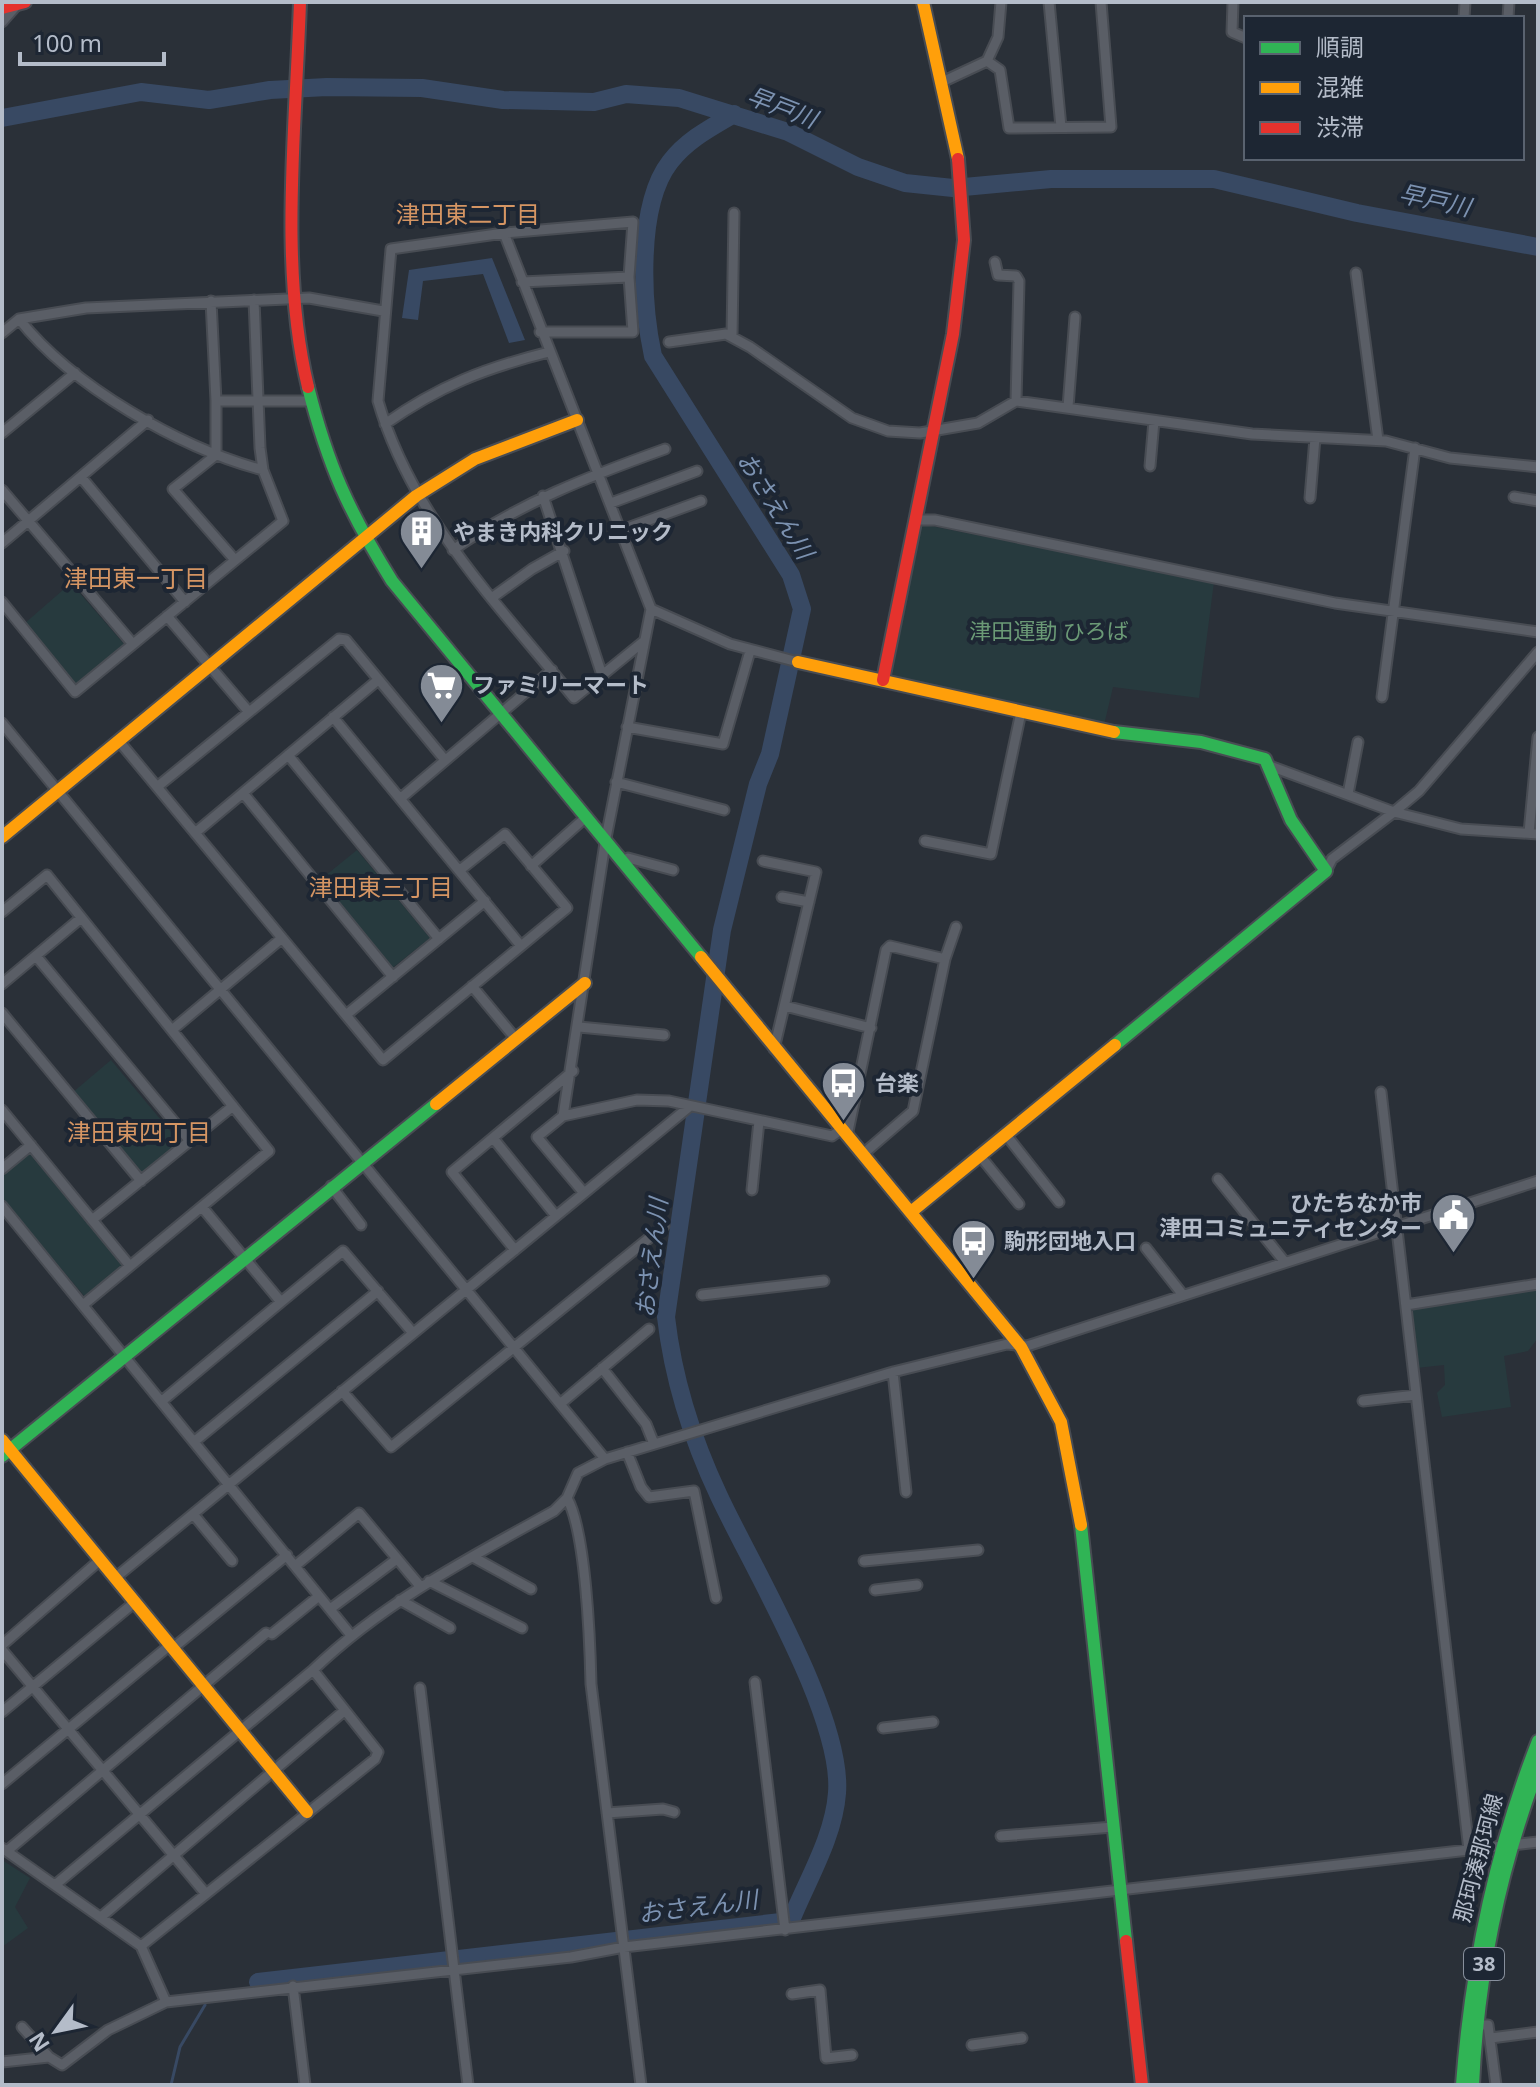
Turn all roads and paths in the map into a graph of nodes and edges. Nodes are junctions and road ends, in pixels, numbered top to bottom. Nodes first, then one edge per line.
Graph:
1 (300, 2) edge
2 (923, 2) edge
3 (1001, 2) edge
4 (1049, 2) edge
5 (1101, 2) edge
6 (1233, 2) edge
7 (21, 3) edge
8 (2, 8) edge
9 (2, 22) edge
10 (1244, 37) edge
11 (987, 61) junction
12 (942, 82) junction
13 (1061, 127) junction
14 (734, 213) dead end
15 (504, 233) junction
16 (995, 262) dead end
17 (1356, 273) dead end
18 (629, 277) junction
19 (522, 282) junction
20 (297, 299) junction
21 (254, 300) junction
22 (211, 301) junction
23 (383, 311) junction
24 (1075, 317) dead end
25 (19, 319) junction
26 (540, 332) junction
27 (2, 333) edge
28 (732, 337) junction
29 (669, 342) dead end
30 (549, 352) junction
31 (75, 373) junction
32 (216, 401) junction
33 (308, 401) junction
34 (1016, 401) junction
35 (258, 402) junction
36 (1068, 407) junction
37 (148, 420) junction
38 (577, 420) junction
39 (1154, 421) junction
40 (385, 424) junction
41 (934, 431) junction
42 (2, 433) edge
43 (1315, 438) junction
44 (1378, 440) junction
45 (1415, 448) junction
46 (665, 449) dead end
47 (216, 455) junction
48 (1150, 466) dead end
49 (1538, 467) edge
50 (263, 470) junction
51 (697, 471) dead end
52 (599, 473) junction
53 (81, 477) junction
54 (2, 490) edge
55 (416, 496) junction
56 (543, 496) junction
57 (1514, 497) dead end
58 (1310, 498) dead end
59 (701, 501) dead end
60 (1538, 501) edge
61 (611, 503) junction
62 (915, 520) junction
63 (28, 522) junction
64 (622, 530) junction
65 (363, 538) junction
66 (2, 543) edge
67 (453, 550) junction
68 (564, 551) junction
69 (235, 560) junction
70 (493, 597) junction
71 (2, 602) edge
72 (185, 602) junction
73 (651, 609) junction
74 (1393, 613) junction
75 (167, 616) junction
76 (1538, 632) edge
77 (643, 642) junction
78 (132, 643) junction
79 (750, 651) junction
80 (1538, 652) edge
81 (798, 662) joint
82 (210, 667) junction
83 (552, 670) junction
84 (602, 675) junction
85 (378, 680) junction
86 (883, 680) junction
87 (1382, 697) dead end
88 (249, 712) junction
89 (1021, 712) junction
90 (500, 714) junction
91 (333, 717) junction
92 (2, 723) edge
93 (627, 727) junction
94 (1538, 737) edge
95 (119, 741) junction
96 (1358, 742) dead end
97 (288, 755) junction
98 (445, 760) junction
99 (1270, 766) junction
100 (616, 782) junction
101 (157, 787) junction
102 (58, 791) junction
103 (243, 793) junction
104 (1348, 794) junction
105 (401, 798) junction
106 (724, 810) dead end
107 (1394, 812) junction
108 (585, 818) junction
109 (195, 833) junction
110 (1534, 834) edge
111 (2, 837) edge
112 (925, 841) dead end
113 (605, 843) junction
114 (763, 861) dead end
115 (622, 862) junction
116 (531, 866) junction
117 (460, 870) junction
118 (673, 870) dead end
119 (1326, 871) junction
120 (782, 897) dead end
121 (485, 901) junction
122 (809, 902) junction
123 (2, 912) edge
124 (81, 918) junction
125 (956, 927) dead end
126 (282, 938) junction
127 (439, 939) junction
128 (521, 946) junction
129 (36, 956) junction
130 (945, 959) junction
131 (393, 977) junction
132 (585, 983) junction
133 (2, 984) edge
134 (472, 986) junction
135 (221, 989) junction
136 (785, 1006) junction
137 (2, 1013) edge
138 (346, 1015) junction
139 (579, 1027) junction
140 (871, 1028) junction
141 (172, 1030) junction
142 (664, 1035) dead end
143 (516, 1039) junction
144 (774, 1049) junction
145 (573, 1071) junction
146 (1381, 1092) dead end
147 (233, 1106) junction
148 (689, 1107) junction
149 (2, 1110) edge
150 (563, 1116) junction
151 (759, 1121) junction
152 (845, 1132) junction
153 (1007, 1136) junction
154 (493, 1138) junction
155 (190, 1141) junction
156 (31, 1145) junction
157 (863, 1154) junction
158 (981, 1157) junction
159 (362, 1161) junction
160 (2, 1169) edge
161 (1218, 1179) dead end
162 (141, 1181) junction
163 (1538, 1181) edge
164 (331, 1186) junction
165 (752, 1190) dead end
166 (584, 1193) junction
167 (1059, 1202) dead end
168 (1019, 1204) dead end
169 (2, 1206) edge
170 (202, 1207) junction
171 (911, 1212) junction
172 (556, 1216) junction
173 (92, 1220) junction
174 (361, 1225) dead end
175 (664, 1226) dead end
176 (1395, 1227) junction
177 (1146, 1248) dead end
178 (515, 1250) junction
179 (244, 1258) junction
180 (1284, 1261) junction
181 (130, 1266) junction
182 (824, 1281) dead end
183 (1538, 1284) edge
184 (467, 1289) junction
185 (378, 1291) junction
186 (702, 1295) dead end
187 (1183, 1295) junction
188 (281, 1302) junction
189 (83, 1305) junction
190 (1406, 1305) junction
191 (649, 1329) dead end
192 (413, 1333) junction
193 (1021, 1347) junction
194 (514, 1348) junction
195 (125, 1356) junction
196 (602, 1368) junction
197 (893, 1372) junction
198 (342, 1391) junction
199 (1416, 1395) junction
200 (162, 1401) junction
201 (1363, 1401) dead end
202 (560, 1404) junction
203 (195, 1441) junction
204 (654, 1444) junction
205 (5, 1449) edge
206 (627, 1452) junction
207 (605, 1459) junction
208 (230, 1484) junction
209 (906, 1492) dead end
210 (567, 1498) junction
211 (193, 1514) junction
212 (978, 1550) dead end
213 (287, 1555) junction
214 (473, 1557) junction
215 (397, 1559) junction
216 (100, 1560) junction
217 (232, 1561) dead end
218 (864, 1561) dead end
219 (295, 1566) junction
220 (115, 1578) junction
221 (425, 1584) junction
222 (917, 1585) dead end
223 (531, 1589) dead end
224 (875, 1590) dead end
225 (319, 1596) junction
226 (716, 1598) dead end
227 (400, 1600) junction
228 (135, 1602) junction
229 (330, 1609) junction
230 (450, 1628) dead end
231 (522, 1628) dead end
232 (350, 1634) junction
233 (172, 1646) junction
234 (2, 1647) edge
235 (313, 1670) junction
236 (755, 1682) dead end
237 (203, 1684) junction
238 (32, 1687) junction
239 (420, 1688) dead end
240 (344, 1711) junction
241 (2, 1712) edge
242 (933, 1722) dead end
243 (883, 1728) dead end
244 (68, 1729) junction
245 (241, 1730) junction
246 (1538, 1741) edge
247 (1538, 1769) edge
248 (102, 1770) junction
249 (274, 1771) junction
250 (2, 1784) edge
251 (307, 1812) junction
252 (674, 1812) dead end
253 (607, 1813) junction
254 (139, 1815) junction
255 (1113, 1827) junction
256 (1001, 1836) dead end
257 (1538, 1842) edge
258 (1504, 1846) junction
259 (4, 1849) edge
260 (1469, 1850) junction
261 (173, 1855) junction
262 (55, 1885) junction
263 (1120, 1891) junction
264 (206, 1894) junction
265 (101, 1917) junction
266 (785, 1930) junction
267 (141, 1946) junction
268 (624, 1947) junction
269 (455, 1968) junction
270 (293, 1986) junction
271 (792, 1994) dead end
272 (166, 2002) junction
273 (1477, 2025) junction
274 (22, 2027) dead end
275 (1538, 2032) edge
276 (1022, 2038) dead end
277 (1491, 2038) junction
278 (972, 2045) dead end
279 (852, 2055) dead end
280 (49, 2057) junction
281 (2, 2062) edge
282 (305, 2085) edge
283 (468, 2085) edge
284 (641, 2085) edge
285 (1142, 2085) edge
286 (1462, 2085) edge
287 (1473, 2085) edge
288 (1496, 2085) edge

1 - 20 main road
2 - 12 main road
3 - 11 street
4 - 13 street
5 - 13 street
6 - 10 street
7 - 8 main road
7 - 9 street
11 - 12 street
11 - 13 street
12 - 41 main road
14 - 28 street
15 - 18 street
15 - 19 street
15 - 23 street
16 - 34 street
17 - 44 street
18 - 19 street
18 - 26 street
19 - 26 street
20 - 21 street
20 - 23 street
20 - 33 main road
21 - 22 street
21 - 35 street
22 - 25 street
22 - 32 street
23 - 40 street
24 - 36 street
25 - 27 street
25 - 31 street
26 - 30 street
28 - 29 street
28 - 41 street
30 - 38 street
30 - 40 street
31 - 37 street
31 - 42 street
32 - 35 street
32 - 47 street
33 - 35 street
33 - 65 main road
34 - 36 street
34 - 41 street
35 - 50 street
36 - 39 street
37 - 47 street
37 - 53 street
38 - 52 street
38 - 55 main road
39 - 43 street
39 - 48 street
40 - 55 street
41 - 62 main road
43 - 44 street
43 - 58 street
44 - 45 street
45 - 49 street
45 - 74 street
46 - 52 street
47 - 50 street
47 - 69 street
50 - 69 street
51 - 61 street
52 - 56 street
52 - 61 street
53 - 63 street
53 - 72 street
54 - 63 street
55 - 65 main road
55 - 67 street
56 - 67 street
56 - 68 street
57 - 60 street
59 - 64 street
61 - 64 street
62 - 74 street
62 - 86 main road
63 - 66 street
63 - 78 street
64 - 73 street
65 - 82 main road
65 - 90 main road
67 - 70 street
68 - 70 street
68 - 84 street
69 - 72 street
70 - 83 street
71 - 78 street
72 - 75 street
73 - 77 street
73 - 79 street
74 - 76 street
74 - 87 street
75 - 78 street
75 - 82 street
77 - 84 street
77 - 93 street
79 - 81 street
79 - 93 street
80 - 107 street
81 - 86 main road
82 - 88 street
82 - 95 main road
83 - 84 street
83 - 90 street
85 - 88 street
85 - 91 street
85 - 98 street
86 - 89 main road
88 - 101 street
89 - 99 main road
89 - 112 street
90 - 98 street
90 - 108 main road
91 - 97 street
91 - 105 street
92 - 102 street
93 - 100 street
94 - 110 street
95 - 101 street
95 - 102 main road
96 - 104 street
97 - 103 street
97 - 127 street
98 - 105 street
99 - 104 street
99 - 119 main road
100 - 106 street
100 - 113 street
101 - 109 street
102 - 111 main road
102 - 135 street
103 - 109 street
103 - 131 street
104 - 107 street
105 - 117 street
107 - 110 street
107 - 119 street
108 - 113 main road
108 - 116 street
109 - 126 street
113 - 115 main road
113 - 132 street
114 - 122 street
115 - 118 street
115 - 144 main road
116 - 117 street
116 - 128 street
117 - 121 street
119 - 153 main road
120 - 122 street
121 - 127 street
121 - 128 street
122 - 136 street
123 - 124 street
124 - 129 street
124 - 141 street
125 - 130 street
126 - 135 street
126 - 138 street
127 - 131 street
128 - 134 street
129 - 133 street
129 - 155 street
130 - 140 street
130 - 157 street
131 - 138 street
132 - 139 street
132 - 143 main road
134 - 138 street
134 - 143 street
135 - 141 street
135 - 159 street
136 - 140 street
136 - 144 street
137 - 162 street
139 - 142 street
139 - 145 street
140 - 152 street
141 - 147 street
143 - 159 main road
144 - 152 main road
145 - 150 street
145 - 154 street
146 - 176 street
147 - 155 street
147 - 170 street
148 - 150 street
148 - 151 street
148 - 166 street
149 - 156 street
150 - 166 street
151 - 152 street
151 - 165 street
152 - 157 main road
153 - 158 main road
153 - 167 street
154 - 172 street
154 - 178 street
155 - 162 street
156 - 160 street
156 - 173 street
157 - 171 main road
158 - 168 street
158 - 171 main road
159 - 164 main road
159 - 184 street
161 - 180 street
162 - 173 street
163 - 176 street
164 - 174 street
164 - 179 main road
166 - 172 street
169 - 189 street
170 - 179 street
170 - 181 street
171 - 193 main road
172 - 178 street
173 - 181 street
175 - 194 street
176 - 180 street
176 - 190 street
177 - 187 street
178 - 184 street
179 - 188 street
179 - 195 main road
180 - 187 street
181 - 189 street
182 - 186 street
183 - 190 street
184 - 192 street
184 - 194 street
185 - 188 street
185 - 192 street
185 - 203 street
187 - 193 street
188 - 200 street
189 - 195 street
190 - 199 street
191 - 196 street
192 - 198 street
193 - 197 street
193 - 255 main road
194 - 198 street
194 - 202 street
195 - 200 street
195 - 205 main road
196 - 202 street
196 - 204 street
197 - 204 street
197 - 209 street
198 - 208 street
199 - 201 street
199 - 260 street
200 - 203 street
202 - 207 street
203 - 208 street
204 - 206 street
205 - 216 main road
206 - 207 street
206 - 226 street
207 - 210 street
208 - 211 street
208 - 213 street
210 - 214 street
210 - 253 street
211 - 217 street
211 - 220 street
212 - 218 street
213 - 219 street
213 - 233 street
214 - 221 street
214 - 223 street
215 - 219 street
215 - 221 street
215 - 229 street
216 - 220 main road
216 - 234 street
219 - 225 street
220 - 228 main road
221 - 227 street
221 - 231 street
222 - 224 street
225 - 229 street
225 - 237 street
227 - 230 street
227 - 232 street
228 - 233 main road
228 - 238 street
229 - 232 street
232 - 235 street
233 - 237 main road
233 - 244 street
234 - 238 street
235 - 240 street
235 - 245 street
236 - 266 street
237 - 245 main road
237 - 248 street
238 - 241 street
238 - 244 street
239 - 269 street
240 - 249 street
240 - 251 street
242 - 243 street
244 - 248 street
244 - 250 street
245 - 249 main road
245 - 254 street
246 - 258 main road, 那珂湊那珂線 / 38
247 - 258 main road, 那珂湊那珂線 / 38
248 - 254 street
248 - 259 street
249 - 251 main road
249 - 261 street
251 - 264 street
252 - 253 street
253 - 268 street
254 - 261 street
254 - 262 street
255 - 256 street
255 - 263 main road
257 - 258 street
258 - 260 street
258 - 273 main road, 那珂湊那珂線 / 38
258 - 286 main road, 那珂湊那珂線 / 38
259 - 262 street
260 - 263 street
261 - 264 street
261 - 265 street
262 - 265 street
263 - 266 street
263 - 285 main road
264 - 267 street
265 - 267 street
266 - 268 street
267 - 272 street
268 - 269 street
268 - 284 street
269 - 270 street
269 - 283 street
270 - 272 street
270 - 282 street
271 - 279 street
272 - 280 street
273 - 277 street
273 - 287 main road, 那珂湊那珂線 / 38
274 - 280 street
275 - 277 street
276 - 278 street
277 - 288 street
280 - 281 street

